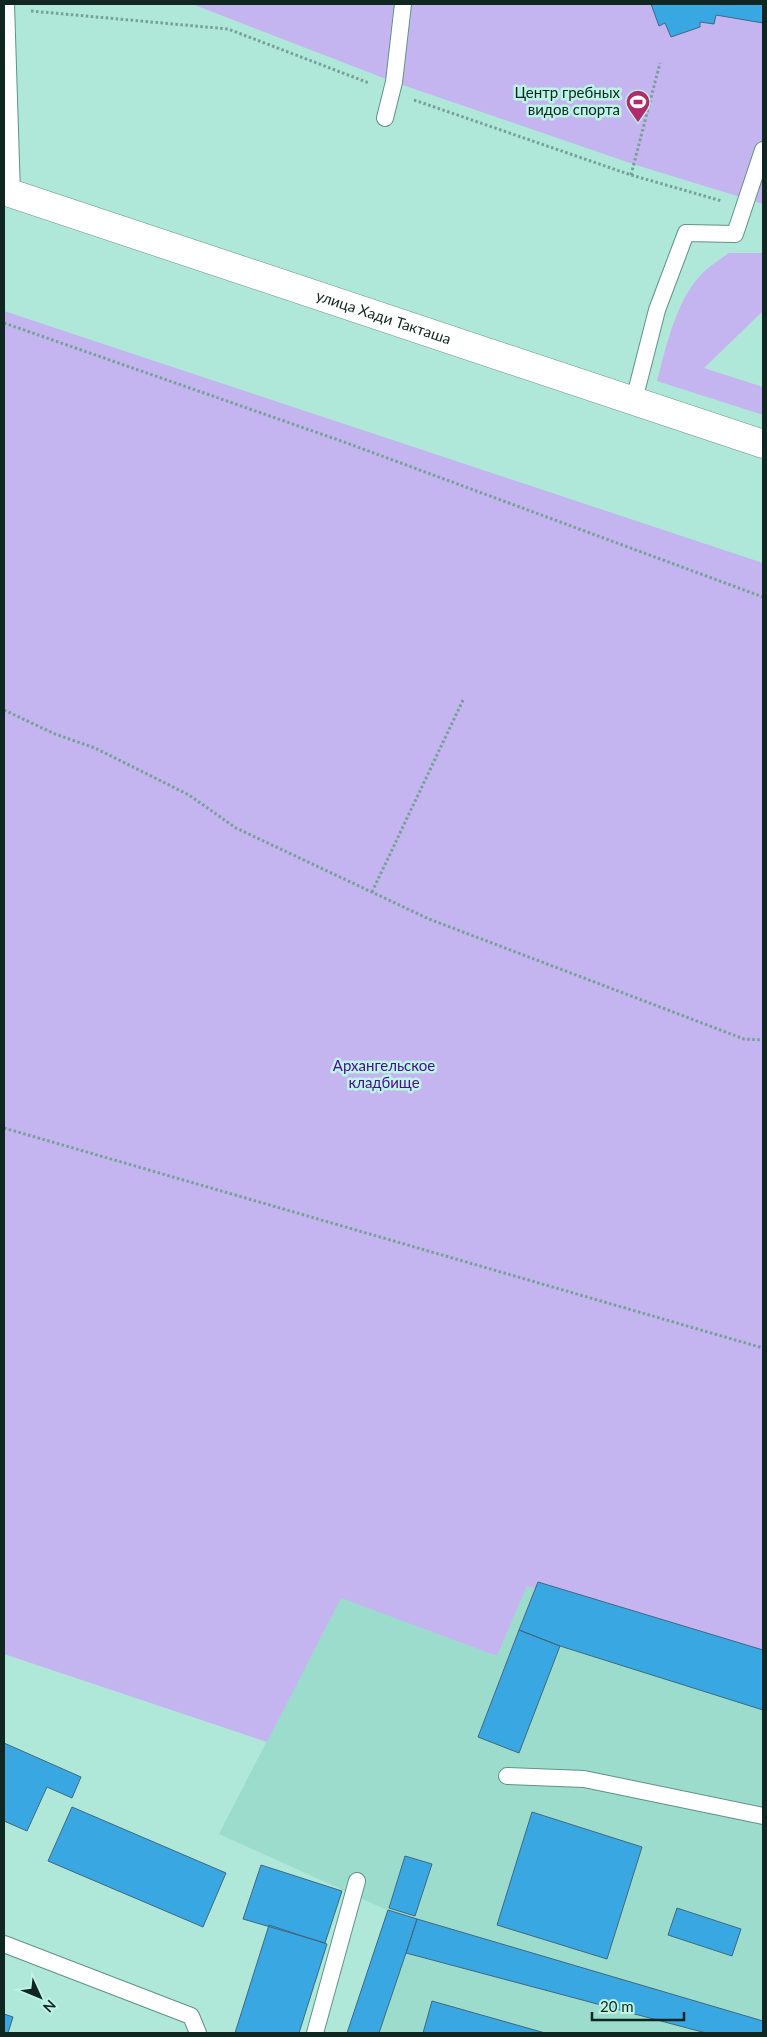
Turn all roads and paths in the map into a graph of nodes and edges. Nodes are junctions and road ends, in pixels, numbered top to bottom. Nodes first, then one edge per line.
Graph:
1 (6, 4) edge
2 (403, 4) edge
3 (660, 63) dead end
4 (385, 118) dead end
5 (763, 150) edge
6 (631, 175) dead end
7 (8, 192) edge
8 (4, 323) edge
9 (634, 400) junction
10 (763, 444) edge
11 (763, 598) edge
12 (464, 698) dead end
13 (4, 710) edge
14 (372, 892) junction
15 (763, 1040) edge
16 (4, 1128) edge
17 (763, 1348) edge
18 (507, 1776) dead end
19 (763, 1816) edge
20 (357, 1880) dead end
21 (4, 1944) edge
22 (198, 2033) edge
23 (315, 2033) edge

1 - 7 lane
2 - 4 lane
3 - 6 path
5 - 9 lane
7 - 9 street, улица Хади Такташа
8 - 11 path
9 - 10 street, улица Хади Такташа
12 - 14 path
13 - 14 path
14 - 15 path
16 - 17 path
18 - 19 lane
20 - 23 lane
21 - 22 lane

